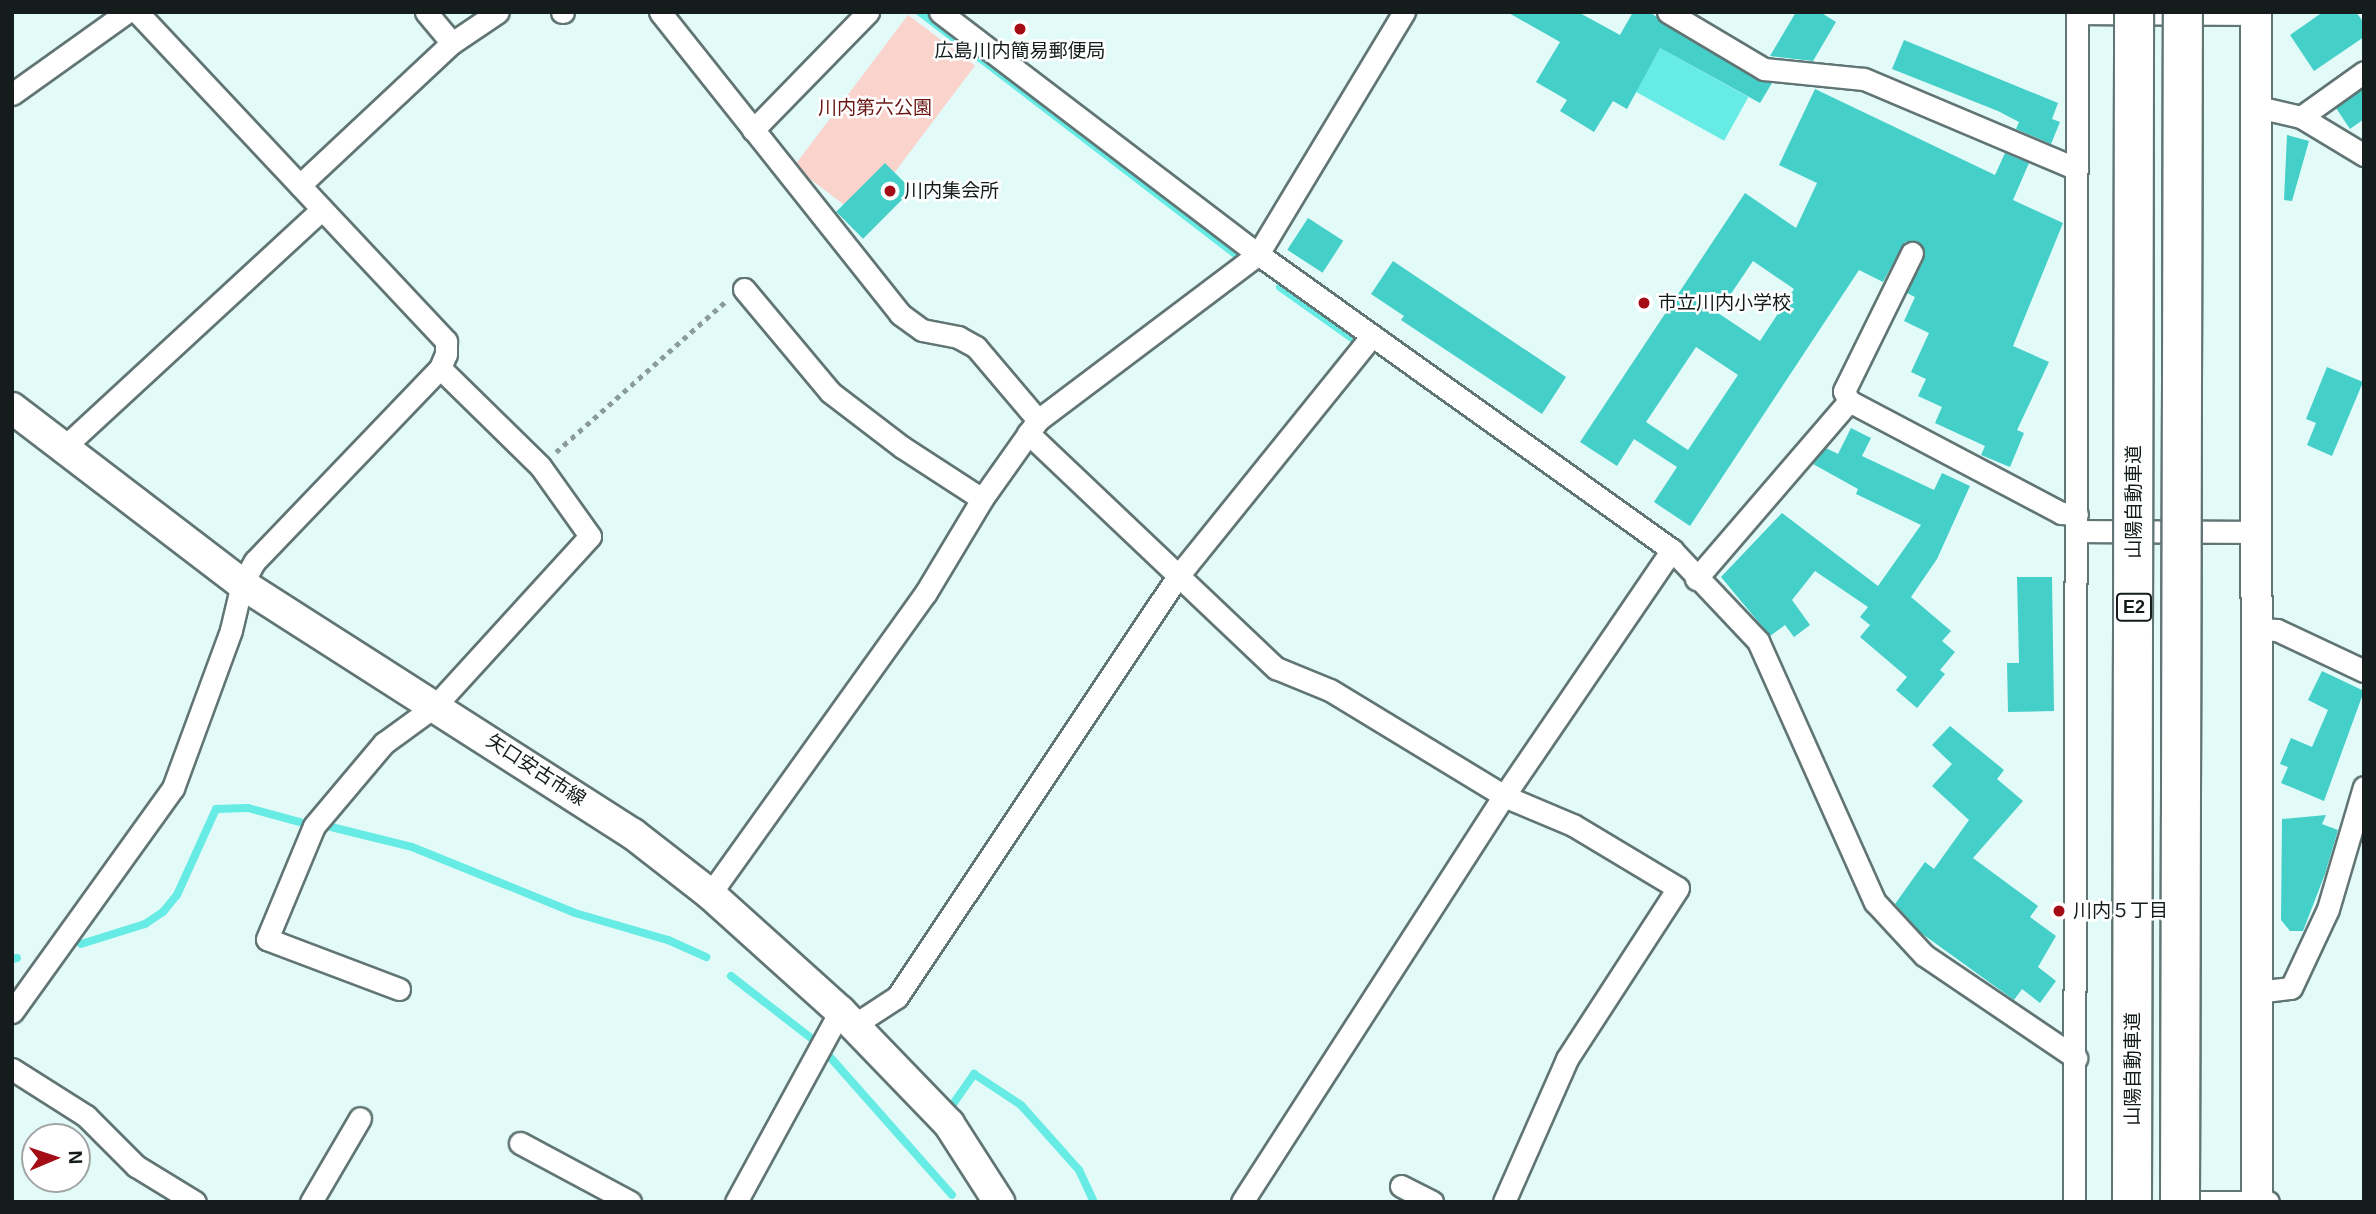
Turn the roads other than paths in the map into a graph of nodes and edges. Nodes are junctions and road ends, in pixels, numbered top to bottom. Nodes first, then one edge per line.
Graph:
1 (127, 12) edge
2 (138, 12) edge
3 (426, 12) edge
4 (498, 12) edge
5 (660, 12) edge
6 (868, 12) edge
7 (940, 12) edge
8 (1404, 12) edge
9 (1668, 12) edge
10 (2134, 12) edge
11 (2182, 12) edge
12 (2077, 13) edge
13 (2256, 13) edge
14 (452, 43) junction
15 (2364, 72) edge
16 (12, 94) edge
17 (2258, 107) junction
18 (2301, 117) junction
19 (753, 130) junction
20 (2364, 155) edge
21 (2077, 169) junction
22 (300, 185) junction
23 (322, 209) junction
24 (1912, 253) dead end
25 (1258, 254) junction
26 (744, 289) road end
27 (1372, 336) junction
28 (440, 368) junction
29 (1849, 401) junction
30 (12, 408) edge
31 (1033, 427) junction
32 (61, 450) junction
33 (982, 499) junction
34 (2077, 522) junction
35 (2258, 532) junction
36 (1672, 550) junction
37 (1178, 576) junction
38 (1696, 579) junction
39 (242, 584) junction
40 (2257, 629) junction
41 (2364, 671) edge
42 (435, 706) junction
43 (2364, 789) edge
44 (1504, 796) junction
45 (710, 894) junction
46 (399, 989) dead end
47 (2257, 992) junction
48 (12, 1012) edge
49 (847, 1018) junction
50 (2076, 1058) junction
51 (12, 1069) edge
52 (360, 1118) dead end
53 (520, 1143) dead end
54 (1401, 1186) dead end
55 (195, 1202) edge
56 (311, 1202) edge
57 (630, 1202) edge
58 (736, 1202) edge
59 (999, 1202) edge
60 (1242, 1202) edge
61 (1432, 1202) edge
62 (1504, 1202) edge
63 (2074, 1202) edge
64 (2132, 1202) edge
65 (2168, 1202) edge
66 (2179, 1202) edge
67 (2257, 1202) edge
68 (2268, 1202) edge

1 - 16 street
2 - 22 street
3 - 14 street
4 - 14 street
5 - 19 street
6 - 19 street
7 - 25 street
8 - 25 street
9 - 21 street
10 - 64 highway, 山陽自動車道 / E2, bridge
11 - 66 highway, E2, bridge
12 - 13 street
12 - 21 street
13 - 17 main road
14 - 22 street
15 - 18 street
17 - 18 street
17 - 35 main road
18 - 20 street
19 - 31 street
21 - 34 street
22 - 23 street
23 - 28 street
23 - 32 street
24 - 29 street
25 - 27 street
25 - 31 street
26 - 33 street
27 - 36 street
27 - 37 street
28 - 39 street
28 - 42 street
29 - 34 street
29 - 38 street
30 - 32 main road, 矢口安古市線
31 - 33 street
31 - 37 street
32 - 39 main road, 矢口安古市線
33 - 45 street
34 - 35 street
34 - 50 street
35 - 40 main road
36 - 38 street
36 - 44 street
37 - 44 street
37 - 49 street
38 - 50 street
39 - 42 main road, 矢口安古市線
39 - 48 street
40 - 41 street
40 - 47 main road
42 - 45 main road, 矢口安古市線
42 - 46 street
43 - 47 street
44 - 60 street
44 - 62 street
45 - 49 main road, 矢口安古市線
47 - 67 main road
49 - 58 street
49 - 59 main road, 矢口安古市線
50 - 63 street
51 - 55 street
52 - 56 street
53 - 57 street
54 - 61 street
65 - 67 street
67 - 68 street

